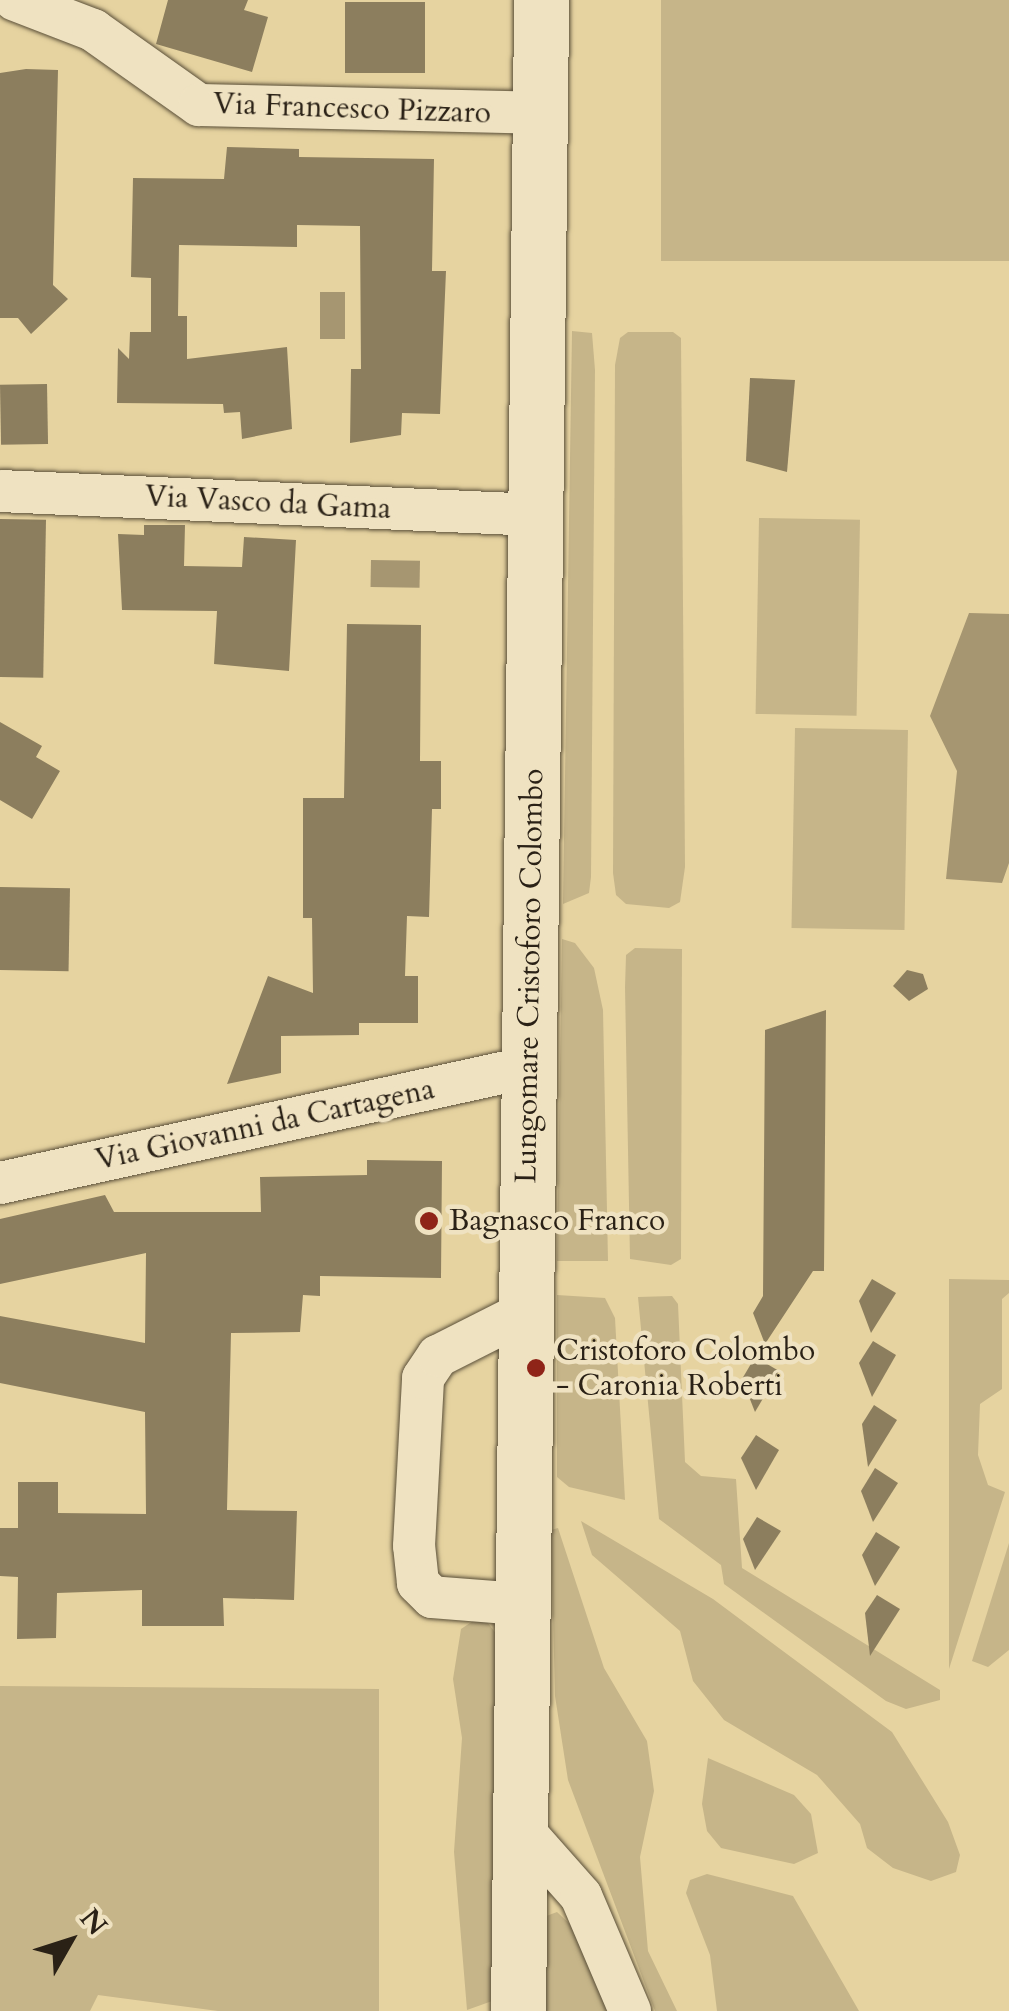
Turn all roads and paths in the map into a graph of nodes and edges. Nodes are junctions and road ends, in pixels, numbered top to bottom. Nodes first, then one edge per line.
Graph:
1 (16, 0) edge
2 (540, 0) edge
3 (539, 113) junction
4 (0, 491) edge
5 (536, 514) junction
6 (529, 1068) junction
7 (0, 1183) edge
8 (526, 1312) junction
9 (520, 1604) junction
10 (520, 1827) junction
11 (518, 2011) edge
12 (630, 2011) edge

1 - 3 street, Via Francesco Pizzaro
2 - 3 main road, Lungomare Cristoforo Colombo
3 - 5 main road, Lungomare Cristoforo Colombo
4 - 5 street, Via Vasco da Gama
5 - 6 main road, Lungomare Cristoforo Colombo
6 - 7 street, Via Giovanni da Cartagena
6 - 8 main road, Lungomare Cristoforo Colombo
8 - 9 main road, Lungomare Cristoforo Colombo
8 - 9 street
9 - 10 main road, Lungomare Cristoforo Colombo
10 - 11 main road, Lungomare Cristoforo Colombo
10 - 12 street

